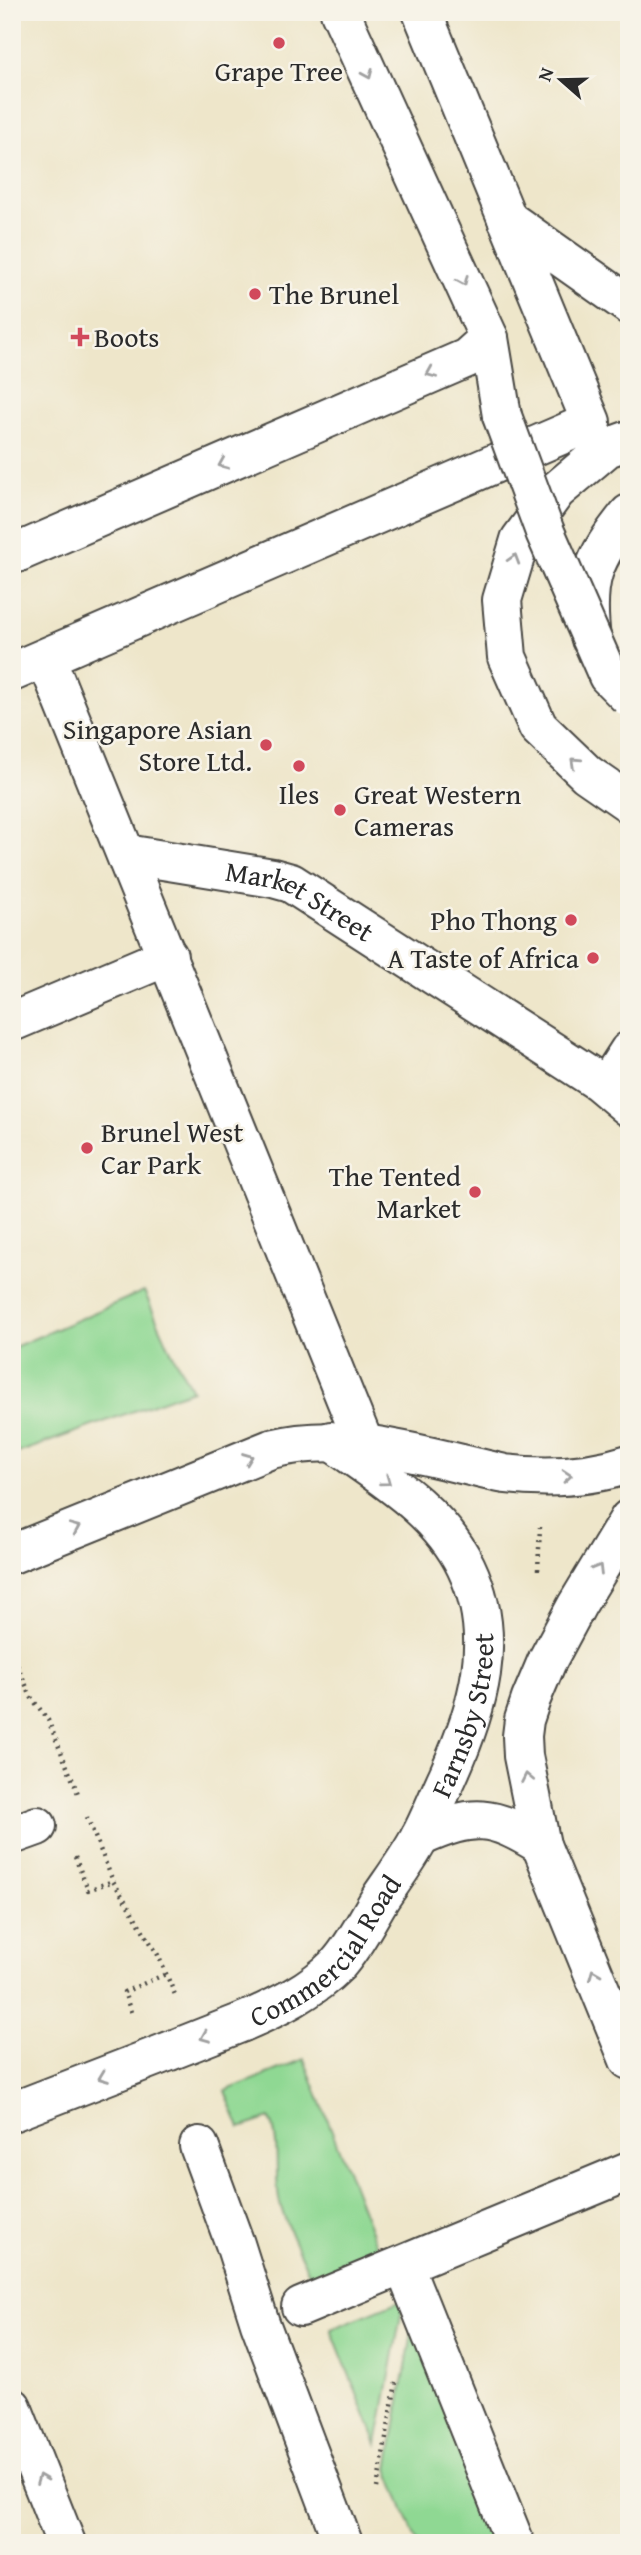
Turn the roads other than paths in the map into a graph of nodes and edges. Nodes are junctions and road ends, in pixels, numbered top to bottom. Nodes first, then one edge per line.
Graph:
1 (340, 12) edge
2 (422, 12) edge
3 (507, 219) junction
4 (629, 305) edge
5 (489, 338) junction
6 (629, 440) edge
7 (629, 514) edge
8 (12, 555) edge
9 (29, 665) edge
10 (629, 696) edge
11 (629, 803) edge
12 (126, 854) junction
13 (175, 972) junction
14 (12, 1022) edge
15 (629, 1107) edge
16 (348, 1442) junction
17 (629, 1464) edge
18 (629, 1519) edge
19 (12, 1554) edge
20 (420, 1837) junction
21 (541, 1845) junction
22 (620, 2007) edge
23 (629, 2060) edge
24 (12, 2112) edge
25 (199, 2146) dead end
26 (629, 2171) edge
27 (404, 2266) junction
28 (301, 2307) dead end
29 (12, 2407) edge
30 (66, 2543) edge
31 (343, 2543) edge
32 (515, 2543) edge

1 -> 5 street
2 - 3 street
3 - 4 street
3 - 9 street
5 -> 8 street
5 - 10 street, bridge
11 -> 6 street
7 - 10 street, bridge
9 - 12 street
12 - 13 street
12 - 15 street, Market Street
13 - 14 street
13 - 16 street
16 -> 17 street
19 -> 16 street
16 -> 20 street, Farnsby Street
21 -> 18 street
20 - 21 street
20 -> 24 street, Commercial Road, bridge
22 -> 21 street
22 - 23 street
25 - 31 street
26 - 27 street
27 - 28 street
27 - 32 street
30 -> 29 street

